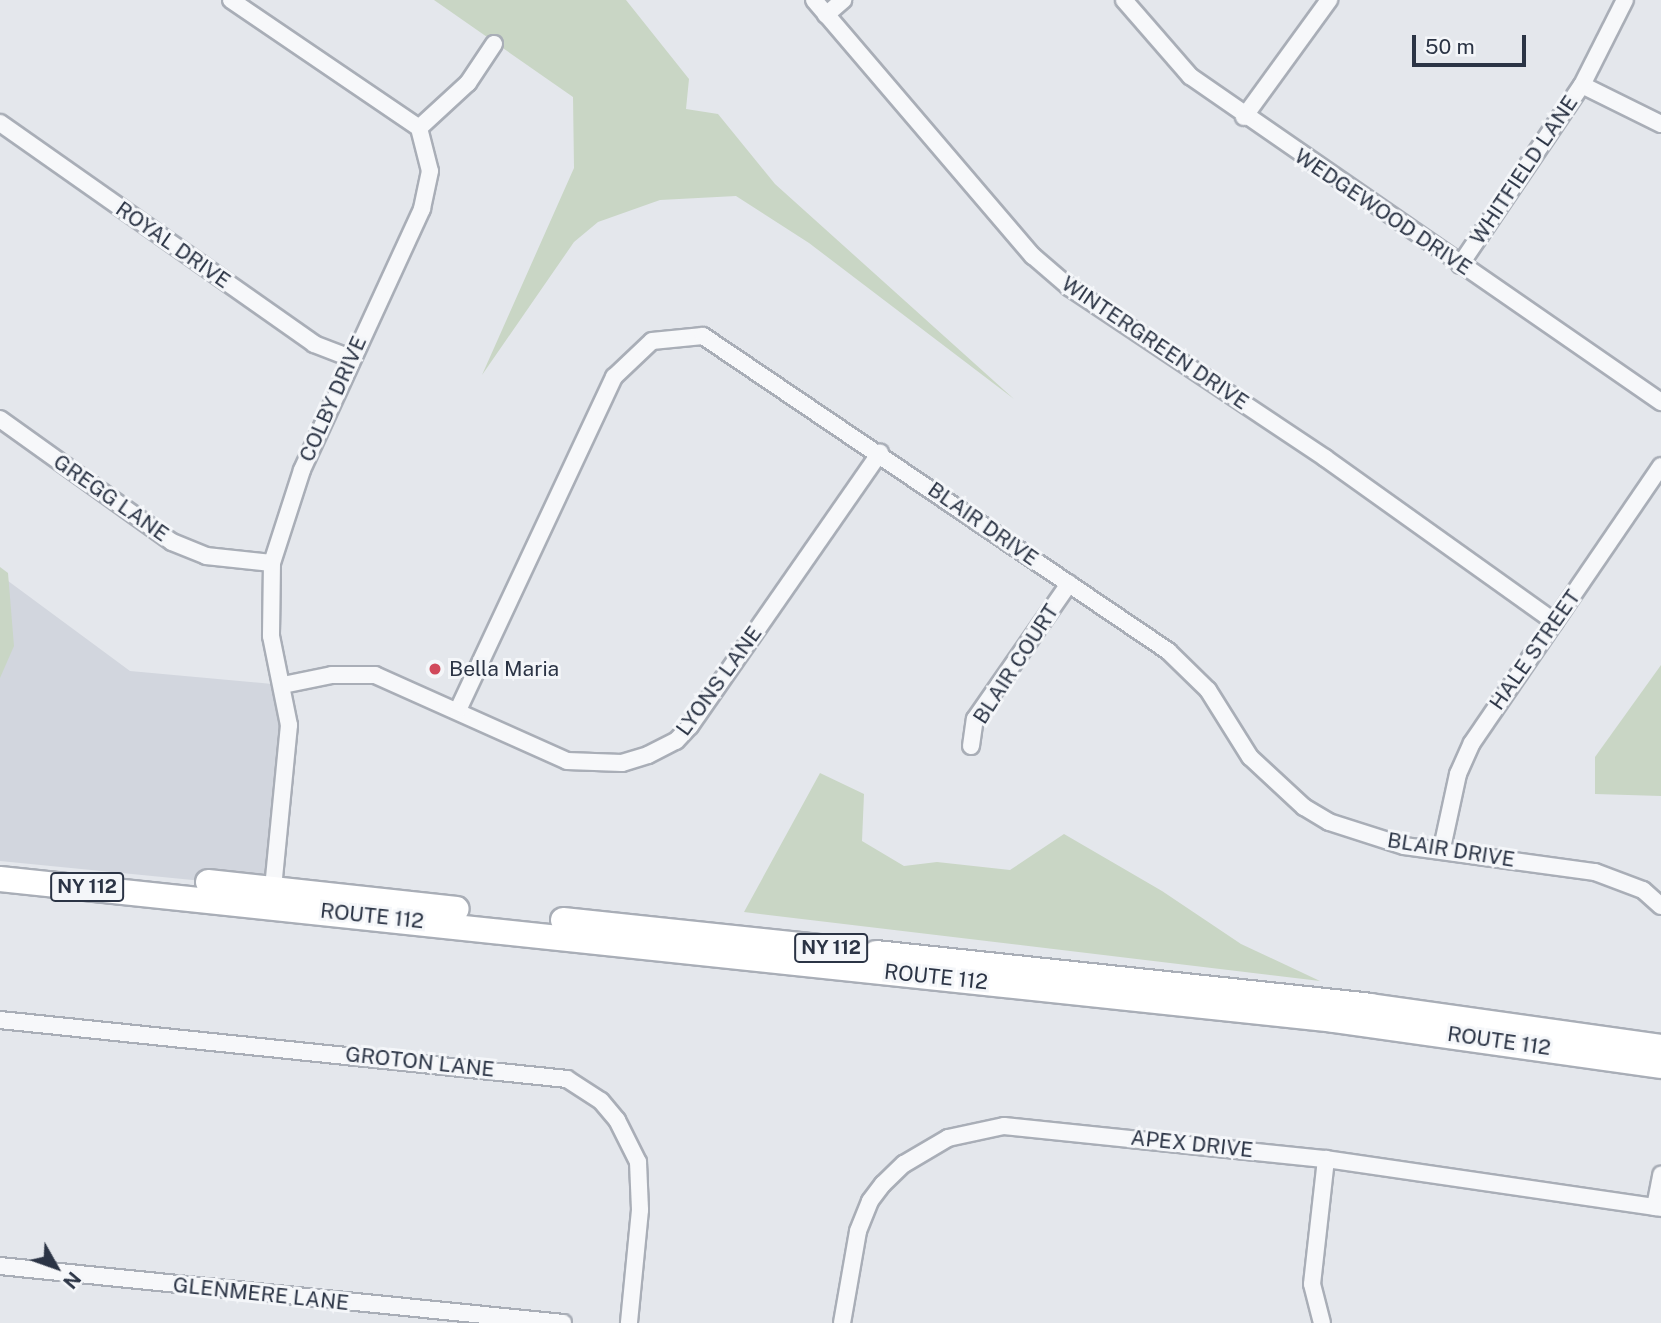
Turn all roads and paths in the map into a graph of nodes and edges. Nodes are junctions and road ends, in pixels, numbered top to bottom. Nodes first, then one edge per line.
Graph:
1 (231, 0) edge
2 (814, 0) edge
3 (844, 0) edge
4 (1124, 0) edge
5 (1329, 0) edge
6 (1625, 0) edge
7 (826, 15) junction
8 (494, 44) dead end
9 (1582, 85) junction
10 (1244, 117) junction
11 (0, 123) edge
12 (1661, 124) edge
13 (419, 128) junction
14 (1460, 265) junction
15 (351, 358) junction
16 (1661, 402) edge
17 (0, 419) edge
18 (880, 453) junction
19 (1661, 466) edge
20 (272, 563) junction
21 (1069, 584) junction
22 (1555, 622) junction
23 (284, 685) junction
24 (458, 710) junction
25 (971, 747) dead end
26 (1442, 848) junction
27 (0, 862) edge
28 (0, 879) edge
29 (272, 897) junction
30 (1661, 906) edge
31 (0, 1020) edge
32 (1661, 1048) edge
33 (1661, 1066) edge
34 (1326, 1159) junction
35 (1661, 1175) edge
36 (1658, 1208) edge
37 (0, 1266) edge
38 (497, 1321) edge
39 (563, 1323) edge
40 (629, 1323) edge
41 (842, 1323) edge
42 (1322, 1323) edge

1 - 13 street
2 - 7 street, WINTERGREEN DRIVE
3 - 7 street
4 - 10 street, WEDGEWOOD DRIVE
5 - 10 street
6 - 9 street, WHITFIELD LANE
7 - 22 street, WINTERGREEN DRIVE
8 - 13 street
9 - 12 street
9 - 14 street, WHITFIELD LANE
10 - 14 street, WEDGEWOOD DRIVE
11 - 15 street, ROYAL DRIVE
13 - 15 street, COLBY DRIVE
14 - 16 street, WEDGEWOOD DRIVE
15 - 20 street, COLBY DRIVE
17 - 20 street, GREGG LANE
18 - 21 street, BLAIR DRIVE
18 - 24 street, LYONS LANE
18 - 24 street, BLAIR DRIVE
19 - 22 street, HALE STREET
20 - 23 street, COLBY DRIVE
21 - 25 street, BLAIR COURT
21 - 26 street, BLAIR DRIVE
22 - 26 street, HALE STREET
23 - 24 street, LYONS LANE
23 - 29 street, COLBY DRIVE
26 - 30 street, BLAIR DRIVE
27 - 29 main road, ROUTE 112 / NY 112
28 - 29 main road, ROUTE 112 / NY 112
29 - 32 main road, ROUTE 112 / NY 112
29 - 33 main road, ROUTE 112 / NY 112
31 - 40 street, GROTON LANE
34 - 36 street, APEX DRIVE
34 - 41 street, APEX DRIVE
34 - 42 street
35 - 36 street
37 - 38 street, GLENMERE LANE
38 - 39 street, GLENMERE LANE

